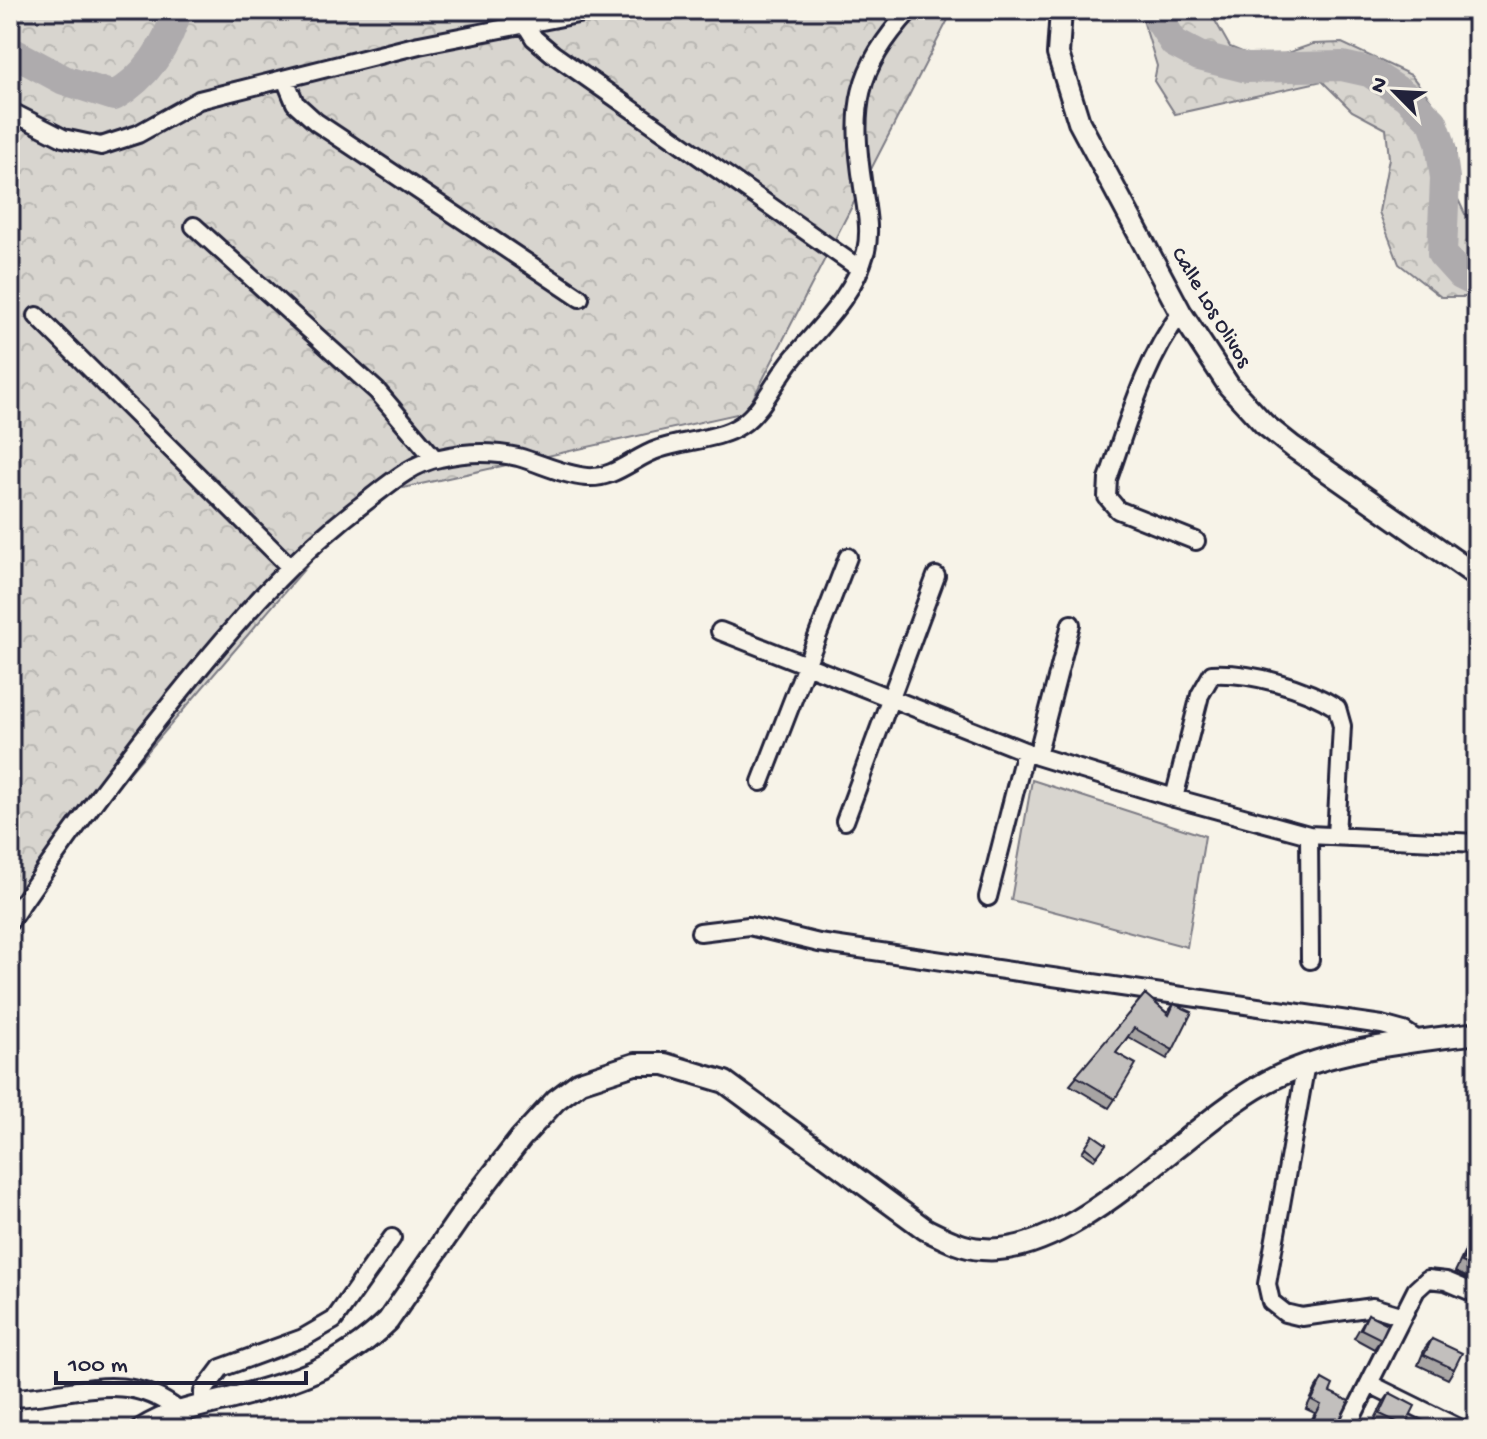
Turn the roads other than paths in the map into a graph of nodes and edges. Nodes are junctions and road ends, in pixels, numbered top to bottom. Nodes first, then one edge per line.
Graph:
1 (598, 10) edge
2 (910, 10) edge
3 (1061, 10) edge
4 (524, 22) junction
5 (285, 79) junction
6 (10, 111) edge
7 (194, 226) dead end
8 (860, 269) junction
9 (580, 298) dead end
10 (1181, 313) junction
11 (37, 316) dead end
12 (434, 458) junction
13 (1196, 541) dead end
14 (848, 557) dead end
15 (289, 566) junction
16 (936, 576) dead end
17 (1477, 576) edge
18 (1071, 624) dead end
19 (720, 631) dead end
20 (806, 665) junction
21 (892, 699) junction
22 (1031, 753) junction
23 (761, 782) dead end
24 (1174, 798) junction
25 (845, 821) dead end
26 (1309, 835) junction
27 (1336, 836) junction
28 (1477, 843) edge
29 (988, 897) dead end
30 (10, 921) edge
31 (700, 932) dead end
32 (1310, 960) dead end
33 (1477, 1033) edge
34 (1419, 1041) junction
35 (1306, 1063) junction
36 (392, 1238) dead end
37 (1477, 1294) edge
38 (1403, 1316) junction
39 (1370, 1384) junction
40 (10, 1398) edge
41 (203, 1405) junction
42 (179, 1411) junction
43 (142, 1429) edge
44 (1346, 1429) edge
45 (1461, 1429) edge

1 - 4 street
2 - 8 street
3 - 10 street, Calle Los Olivos
4 - 5 street
4 - 8 street
5 - 6 street
5 - 9 street
7 - 12 street
8 - 12 street
10 - 13 street
10 - 17 street, Calle Los Olivos
11 - 15 street
12 - 15 street
14 - 20 street
15 - 30 street
16 - 21 street
18 - 22 street
19 - 20 street
20 - 21 street
20 - 23 street
21 - 22 street
21 - 25 street
22 - 24 street
22 - 29 street
24 - 26 street
24 - 27 street
26 - 27 street
26 - 32 street
27 - 28 street
31 - 34 street
33 - 34 street
34 - 35 street
35 - 38 street
35 - 41 street
36 - 41 street
37 - 38 street
38 - 39 street
39 - 44 street
39 - 45 street
40 - 42 street
41 - 42 street
42 - 43 street

